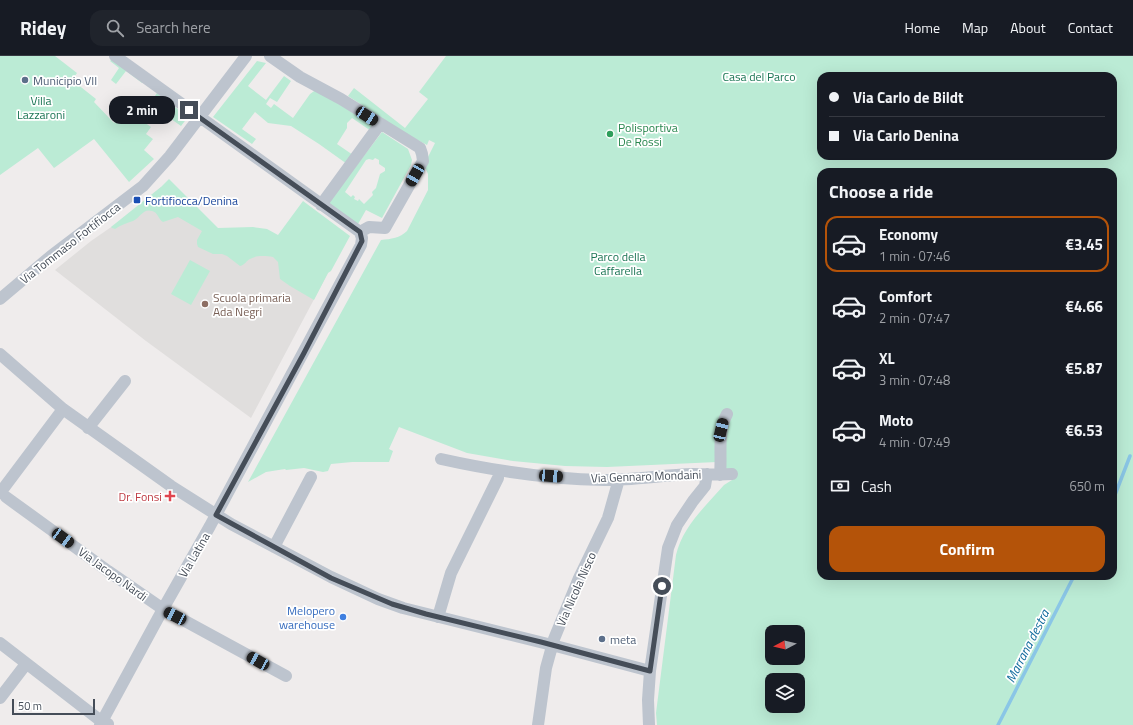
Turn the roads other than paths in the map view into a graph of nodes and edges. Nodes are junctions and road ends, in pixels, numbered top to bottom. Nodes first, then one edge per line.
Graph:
1 (115, 56) edge
2 (246, 56) edge
3 (270, 56) edge
4 (199, 118) junction
5 (380, 124) junction
6 (321, 205) junction
7 (360, 232) junction
8 (0, 299) edge
9 (0, 354) edge
10 (125, 381) dead end
11 (63, 409) junction
12 (727, 414) dead end
13 (88, 428) junction
14 (441, 459) dead end
15 (707, 474) junction
16 (311, 477) dead end
17 (498, 478) dead end
18 (619, 479) junction
19 (3, 495) edge
20 (216, 515) junction
21 (274, 547) junction
22 (163, 609) junction
23 (438, 617) junction
24 (0, 643) edge
25 (552, 645) junction
26 (26, 664) junction
27 (650, 671) junction
28 (286, 676) dead end
29 (0, 698) edge
30 (103, 724) edge
31 (538, 725) edge
32 (649, 725) edge

1 - 4 street
2 - 4 street, Via Tommaso Fortifiocca
3 - 5 street
4 - 6 street
4 - 8 street, Via Tommaso Fortifiocca
5 - 6 street
5 - 7 street
6 - 7 street
7 - 20 street, Via Latina
9 - 11 street
10 - 13 street
11 - 13 street
11 - 19 street
12 - 15 street, Via Gennaro Mondaini
13 - 20 street
14 - 18 street, Via Gennaro Mondaini
15 - 18 street, Via Gennaro Mondaini
15 - 27 street
16 - 21 street
17 - 23 street
18 - 25 street, Via Nicola Nisco
19 - 22 street, Via Jacopo Nardi
20 - 21 street
20 - 22 street, Via Latina
21 - 23 street
22 - 28 street, Via Jacopo Nardi
22 - 30 street, Via Latina
23 - 25 street
24 - 26 street
25 - 27 street
25 - 31 street, Via Nicola Nisco
26 - 29 street
26 - 30 street
27 - 32 street

